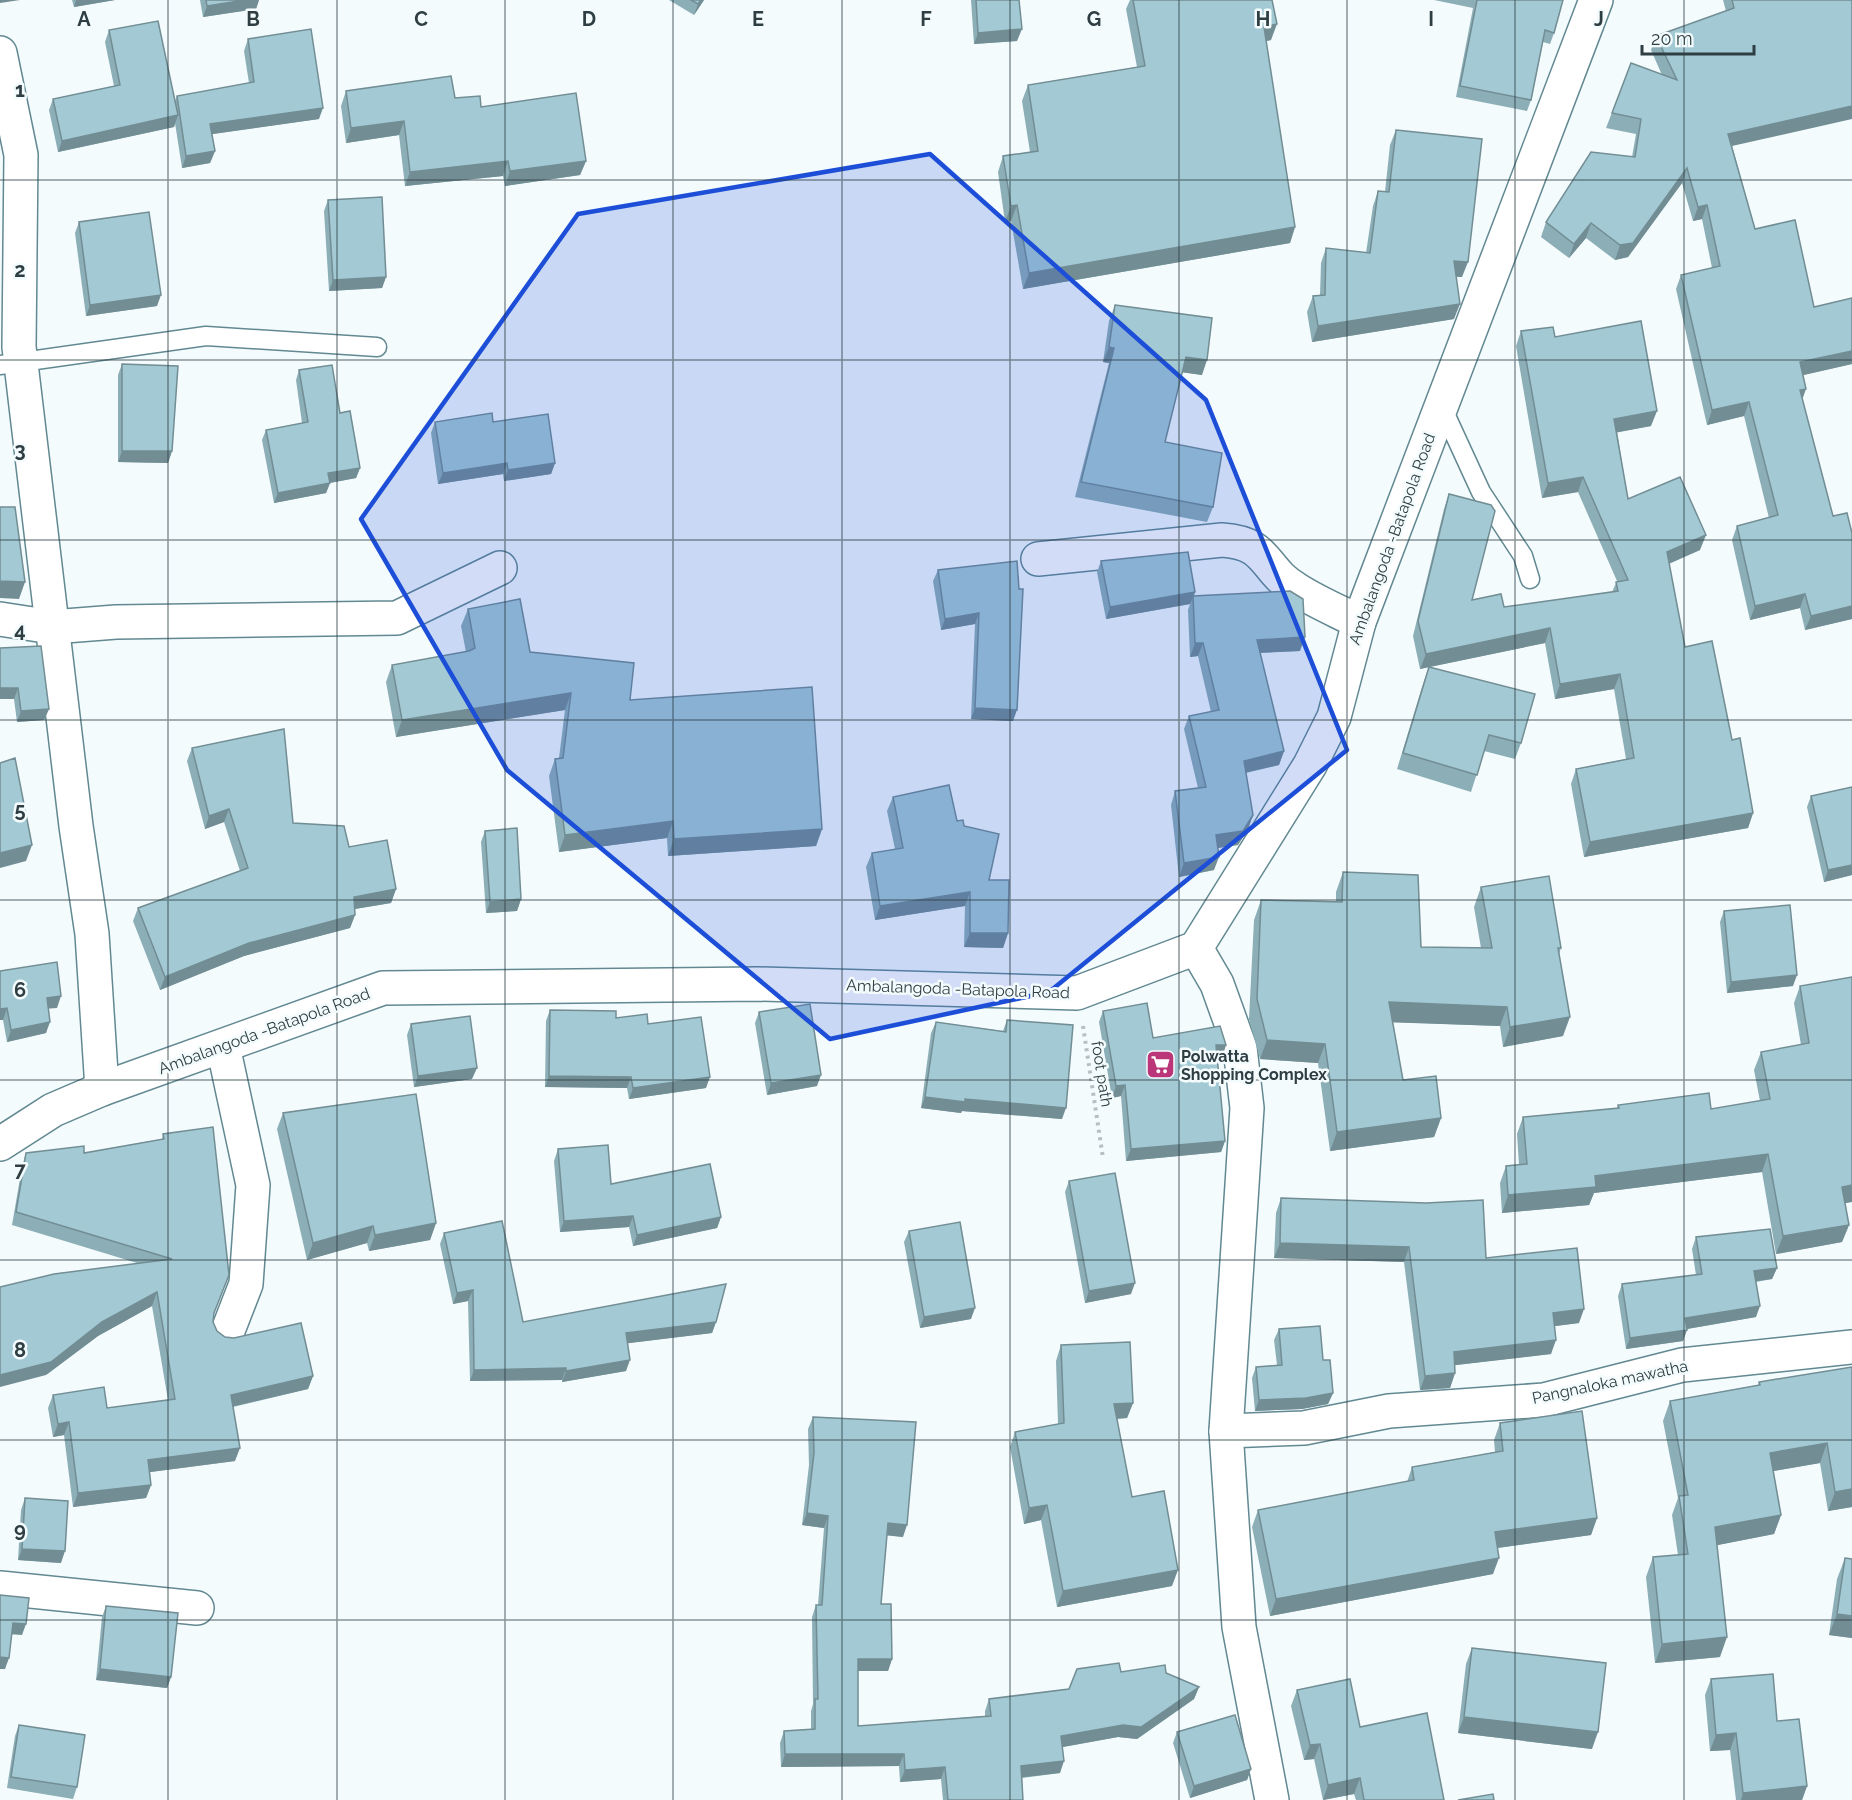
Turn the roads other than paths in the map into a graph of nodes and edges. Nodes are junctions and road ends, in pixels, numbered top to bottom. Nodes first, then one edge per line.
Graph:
1 (1596, 0) edge
2 (0, 53) edge
3 (377, 347) dead end
4 (10, 364) edge
5 (1441, 405) junction
6 (1038, 559) dead end
7 (500, 568) dead end
8 (1530, 579) dead end
9 (0, 619) edge
10 (1359, 622) junction
11 (52, 627) junction
12 (1196, 948) junction
13 (223, 1046) junction
14 (102, 1089) junction
15 (0, 1144) edge
16 (227, 1333) dead end
17 (1852, 1347) edge
18 (1226, 1431) junction
19 (0, 1588) edge
20 (197, 1608) dead end
21 (1272, 1800) edge

1 - 5 street, Ambalangoda -Batapola Road
2 - 4 street
3 - 4 lane
4 - 11 street
5 - 8 lane
5 - 10 street, Ambalangoda -Batapola Road
6 - 10 street
7 - 11 street
9 - 11 street
10 - 12 street, Ambalangoda -Batapola Road
11 - 14 street
12 - 13 street, Ambalangoda -Batapola Road
12 - 18 street
13 - 14 street, Ambalangoda -Batapola Road
13 - 16 street
14 - 15 street, Ambalangoda -Batapola Road
17 - 18 street, Pangnaloka mawatha
18 - 21 street
19 - 20 street

